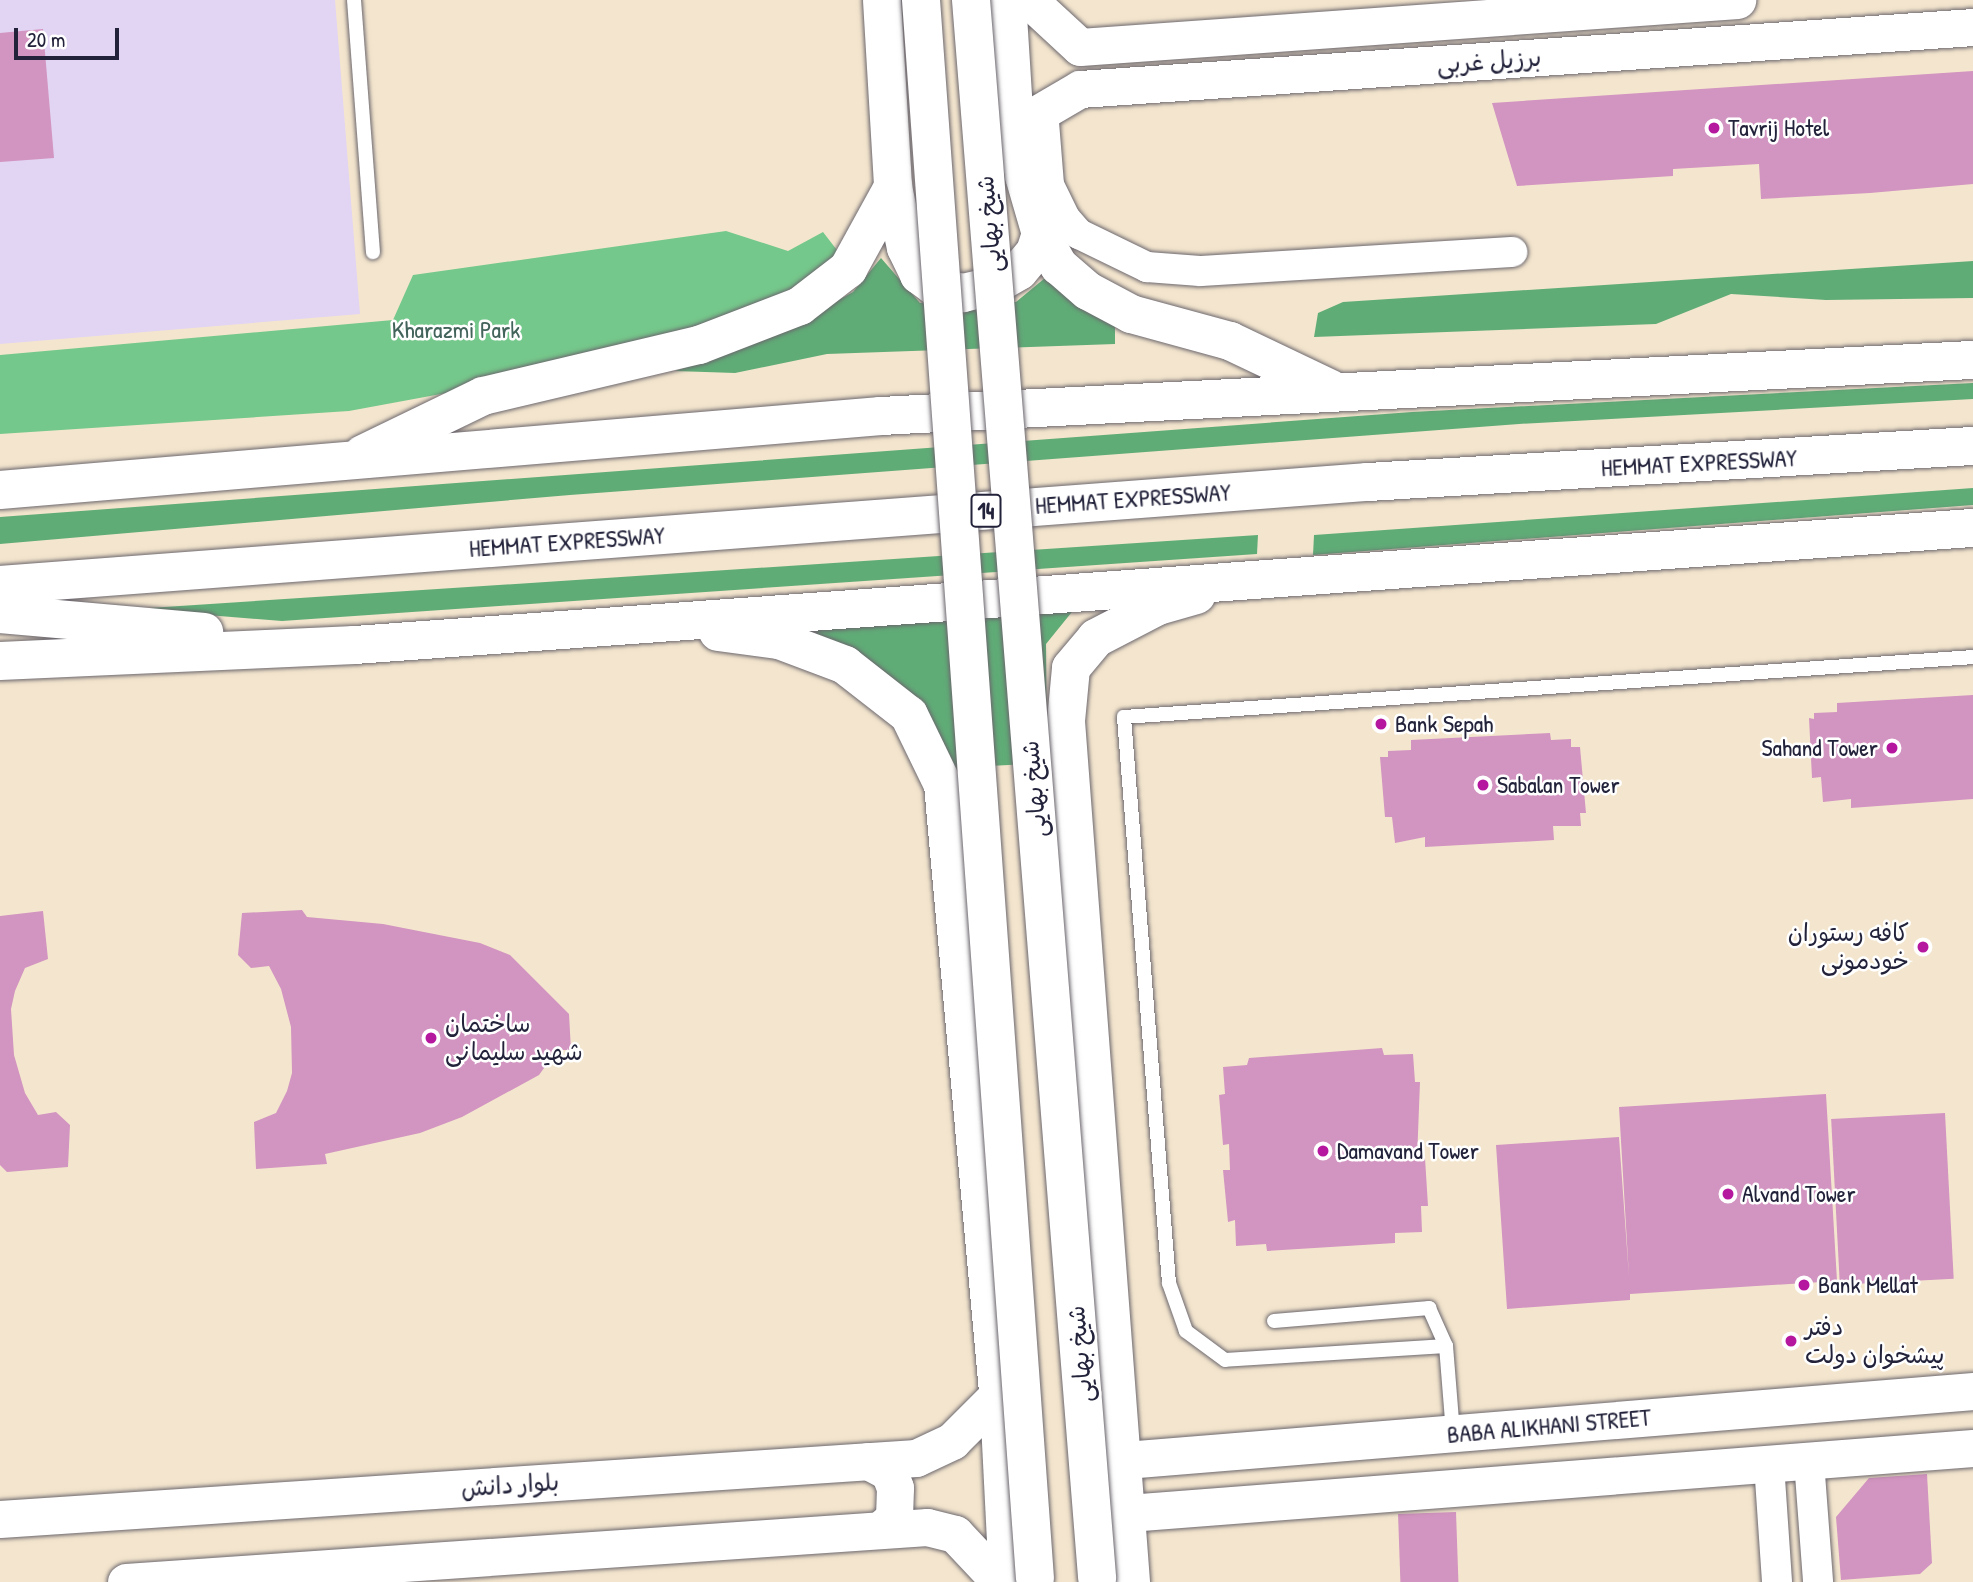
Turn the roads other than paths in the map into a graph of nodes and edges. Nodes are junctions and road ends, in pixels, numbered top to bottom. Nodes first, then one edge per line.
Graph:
1 (354, 0) edge
2 (882, 0) edge
3 (921, 0) edge
4 (971, 0) edge
5 (1007, 0) edge
6 (1029, 0) edge
7 (1737, 0) edge
8 (1396, 24) junction
9 (1973, 27) edge
10 (1080, 47) junction
11 (1399, 67) junction
12 (1080, 89) junction
13 (1029, 118) junction
14 (893, 187) junction
15 (1041, 234) junction
16 (373, 252) dead end
17 (1512, 252) dead end
18 (1973, 360) edge
19 (1336, 391) junction
20 (1973, 446) edge
21 (341, 464) junction
22 (0, 490) edge
23 (1966, 527) edge
24 (1261, 577) junction
25 (0, 585) edge
26 (0, 614) edge
27 (633, 621) junction
28 (355, 645) junction
29 (1973, 657) edge
30 (0, 662) edge
31 (1274, 1321) dead end
32 (1447, 1346) junction
33 (1973, 1391) edge
34 (998, 1395) junction
35 (1805, 1405) junction
36 (1765, 1408) junction
37 (1453, 1433) junction
38 (1377, 1440) junction
39 (1973, 1448) edge
40 (1125, 1460) junction
41 (868, 1461) junction
42 (1809, 1461) junction
43 (1769, 1464) junction
44 (1380, 1494) junction
45 (1128, 1513) junction
46 (0, 1519) edge
47 (880, 1530) junction
48 (1114, 1580) edge
49 (1014, 1581) edge
50 (126, 1582) edge
51 (1777, 1582) edge
52 (1818, 1582) edge

1 - 16 lane
2 - 14 main road
3 - 49 main road, شیخ بهایی, bridge
4 - 48 main road, شیخ بهایی, bridge
5 - 13 main road
6 - 10 street
7 - 8 street, برزیل غربی
8 - 10 street, برزیل غربی
8 - 11 street
9 - 11 street, برزیل غربی
10 - 12 street
11 - 12 street, برزیل غربی
12 - 13 street, برزیل غربی
13 - 15 main road
13 - 17 street
14 - 15 main road
14 - 21 main road
15 - 19 main road
18 - 19 main road
19 - 21 main road
20 - 25 main road, HEMMAT EXPRESSWAY / 14
21 - 22 main road
23 - 24 main road
24 - 27 main road
24 - 40 main road
26 - 28 main road
27 - 28 main road
27 - 34 main road
28 - 30 main road
29 - 32 lane
31 - 32 lane
32 - 37 lane
33 - 35 street, BABA ALIKHANI STREET
34 - 41 street, بلوار دانش
34 - 49 main road
35 - 36 street, BABA ALIKHANI STREET
35 - 42 street
36 - 37 street, BABA ALIKHANI STREET
36 - 43 street
37 - 38 street, BABA ALIKHANI STREET
38 - 40 street, BABA ALIKHANI STREET
38 - 44 street
39 - 42 street
40 - 45 main road
41 - 46 street, بلوار دانش
41 - 47 street
42 - 43 street
42 - 52 street
43 - 44 street
43 - 51 street
44 - 45 street
45 - 48 main road
47 - 49 street
47 - 50 street

